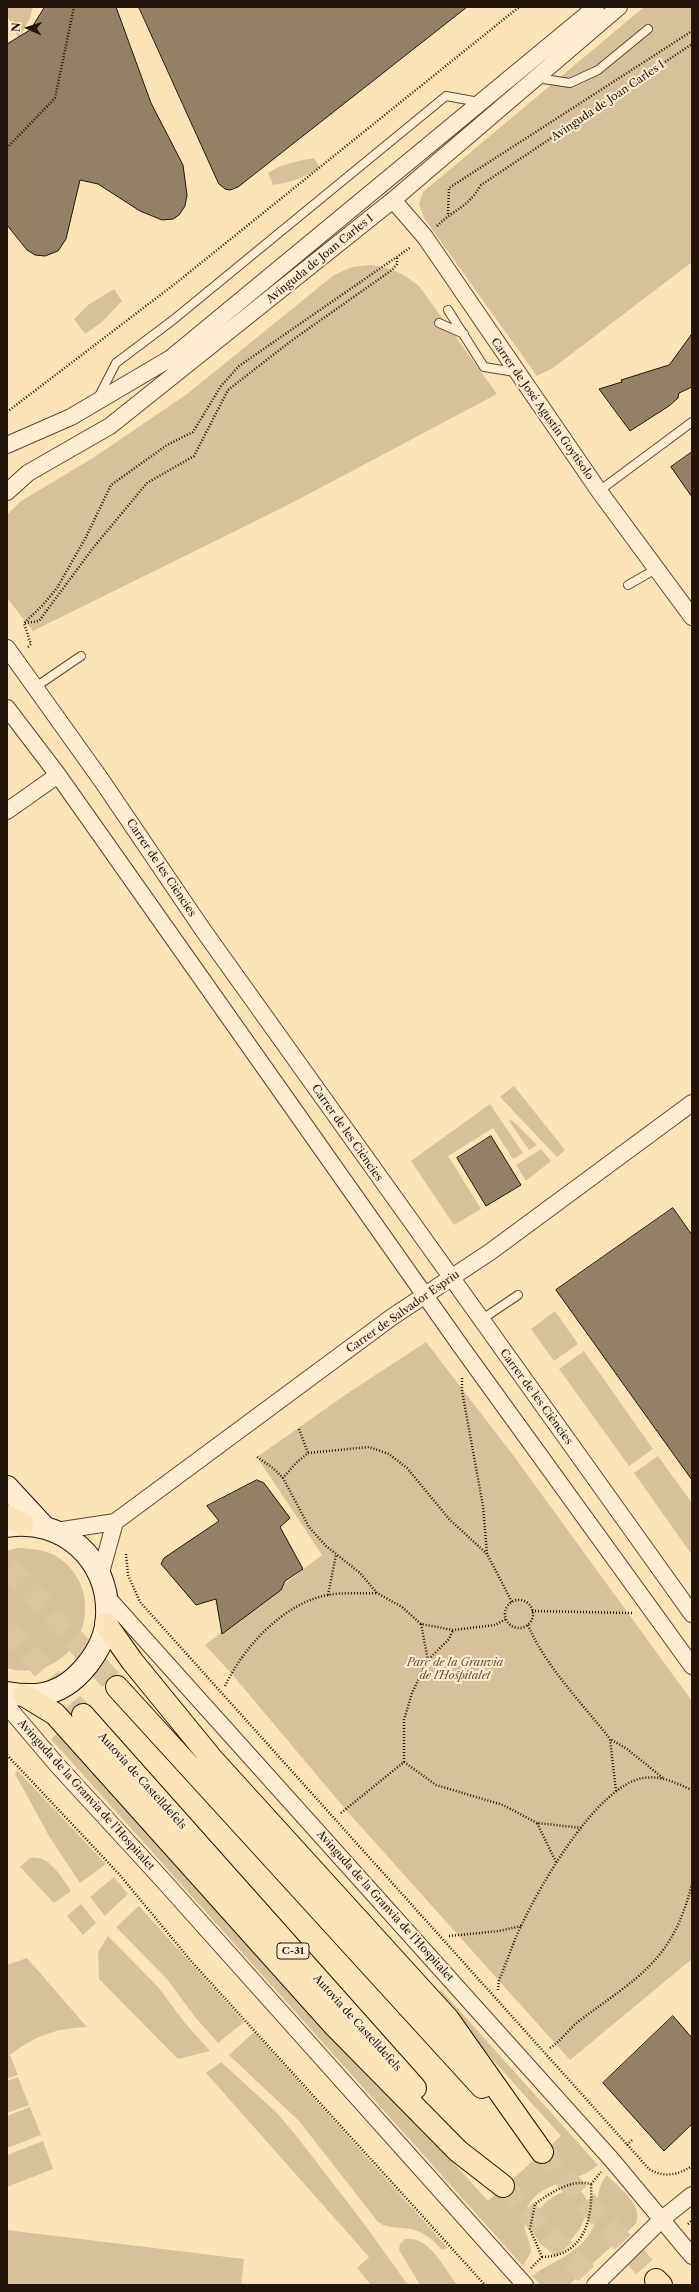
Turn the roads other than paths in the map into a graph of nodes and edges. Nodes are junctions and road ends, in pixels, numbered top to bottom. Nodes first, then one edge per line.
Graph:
1 (619, 7) edge
2 (592, 9) edge
3 (648, 29) dead end
4 (537, 78) junction
5 (479, 102) junction
6 (393, 200) junction
7 (448, 310) dead end
8 (439, 323) dead end
9 (464, 334) junction
10 (516, 372) junction
11 (95, 402) junction
12 (692, 422) edge
13 (7, 445) edge
14 (599, 491) junction
15 (7, 492) edge
16 (656, 569) junction
17 (628, 585) dead end
18 (692, 617) edge
19 (7, 648) edge
20 (81, 656) dead end
21 (34, 688) junction
22 (7, 708) edge
23 (58, 775) junction
24 (7, 811) edge
25 (692, 1104) edge
26 (451, 1278) junction
27 (425, 1295) junction
28 (518, 1295) dead end
29 (481, 1320) junction
30 (7, 1487) edge
31 (115, 1522) junction
32 (27, 1525) edge
33 (103, 1586) junction
34 (692, 1614) edge
35 (106, 1624) junction
36 (692, 1666) edge
37 (117, 1686) tunnel mouth
38 (13, 1698) edge
39 (83, 1715) tunnel mouth
40 (692, 2195) edge
41 (662, 2219) junction
42 (692, 2256) edge
43 (526, 2278) edge
44 (595, 2285) edge

1 - 4 street, Avinguda de Joan Carles I
2 - 5 street, Avinguda de Joan Carles I
3 - 4 lane
4 - 6 street, Avinguda de Joan Carles I
5 - 11 street, Avinguda de Joan Carles I
5 - 11 lane
6 - 10 street, Carrer de José Agustín Goytisolo
6 - 15 street, Avinguda de Joan Carles I
7 - 9 lane
8 - 9 lane
9 - 10 lane
10 - 14 street, Carrer de José Agustín Goytisolo
11 - 13 street, Avinguda de Joan Carles I
12 - 14 lane
14 - 16 street, Carrer de José Agustín Goytisolo
16 - 17 lane
16 - 18 street, Carrer de José Agustín Goytisolo
19 - 21 street, Carrer de les Ciències
20 - 21 lane
21 - 26 street, Carrer de les Ciències
22 - 23 street
23 - 24 street
23 - 27 street
25 - 26 street, Carrer de Salvador Espriu
26 - 27 street, Carrer de Salvador Espriu
26 - 29 street, Carrer de les Ciències
27 - 31 street, Carrer de Salvador Espriu
27 - 36 street
28 - 29 lane
29 - 34 street, Carrer de les Ciències
30 - 32 main road
31 - 32 street, Carrer de Salvador Espriu
31 - 33 street
32 - 33 main road
33 - 35 main road
33 - 41 street, Avinguda de la Granvia de l'Hospitalet
35 - 37 highway
35 - 38 main road
38 - 39 highway, Autovia de Castelldefels / C-31
38 - 43 street, Avinguda de la Granvia de l'Hospitalet
40 - 41 street
41 - 42 street, Avinguda de la Granvia de l'Hospitalet
41 - 44 street

